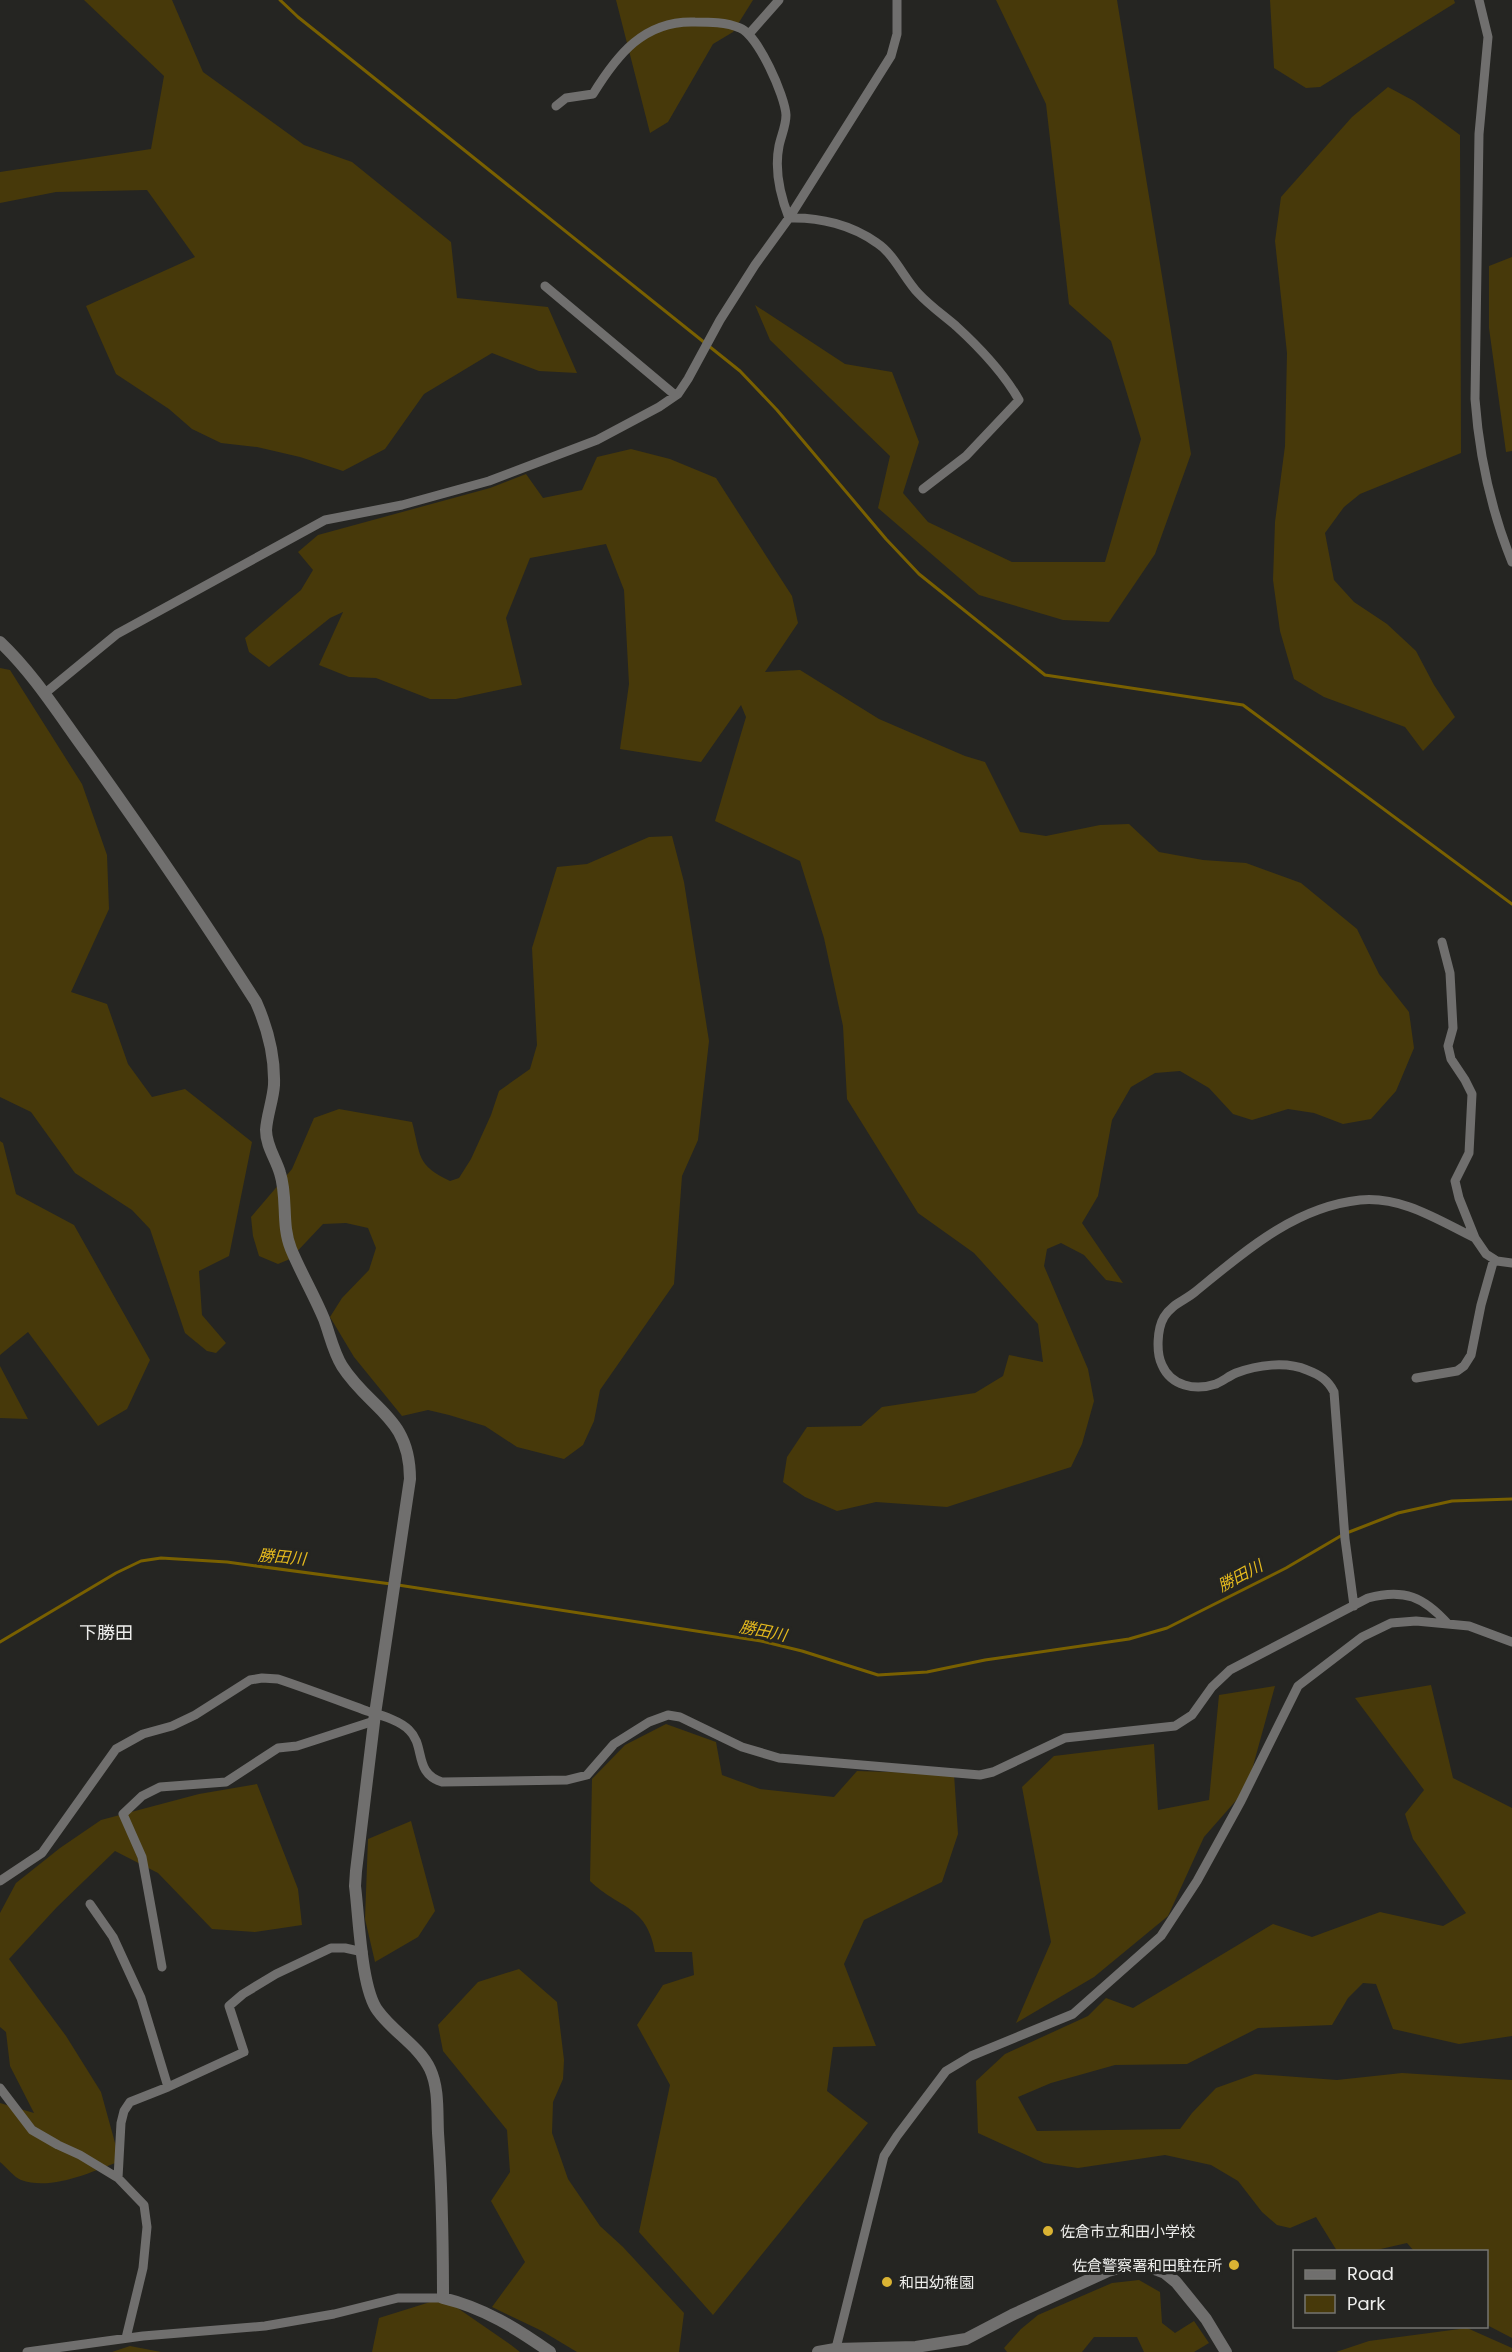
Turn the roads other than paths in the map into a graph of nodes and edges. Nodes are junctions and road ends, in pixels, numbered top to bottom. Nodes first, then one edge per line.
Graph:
1 (779, 0) edge
2 (897, 0) edge
3 (1479, 0) edge
4 (749, 34) junction
5 (556, 106) dead end
6 (789, 218) junction
7 (546, 286) dead end
8 (675, 395) junction
9 (923, 489) dead end
10 (1512, 562) edge
11 (0, 642) edge
12 (44, 694) junction
13 (1442, 942) dead end
14 (1475, 1238) junction
15 (1494, 1259) junction
16 (1512, 1263) edge
17 (1416, 1378) dead end
18 (1354, 1606) junction
19 (1448, 1624) junction
20 (1512, 1642) edge
21 (375, 1717) junction
22 (0, 1881) edge
23 (90, 1904) dead end
24 (363, 1952) junction
25 (162, 1967) dead end
26 (168, 2087) junction
27 (0, 2088) edge
28 (118, 2178) junction
29 (443, 2298) junction
30 (126, 2338) junction
31 (835, 2351) edge
32 (27, 2352) edge
33 (550, 2352) edge
34 (818, 2352) edge
35 (1226, 2352) edge

1 - 4 street
2 - 6 street
3 - 10 street
4 - 5 street
4 - 6 street
6 - 8 street
6 - 9 street
7 - 8 street
8 - 12 street
11 - 12 street
12 - 21 street
13 - 14 street
14 - 15 street
14 - 18 street
15 - 16 street
15 - 17 street
18 - 19 street
18 - 21 street
19 - 20 street
19 - 31 street
21 - 22 street
21 - 24 street
21 - 25 street
23 - 26 street
24 - 26 street
24 - 29 street
26 - 28 street
27 - 28 street
28 - 30 street
29 - 30 street
29 - 33 street
30 - 32 street
31 - 34 street
31 - 35 street

